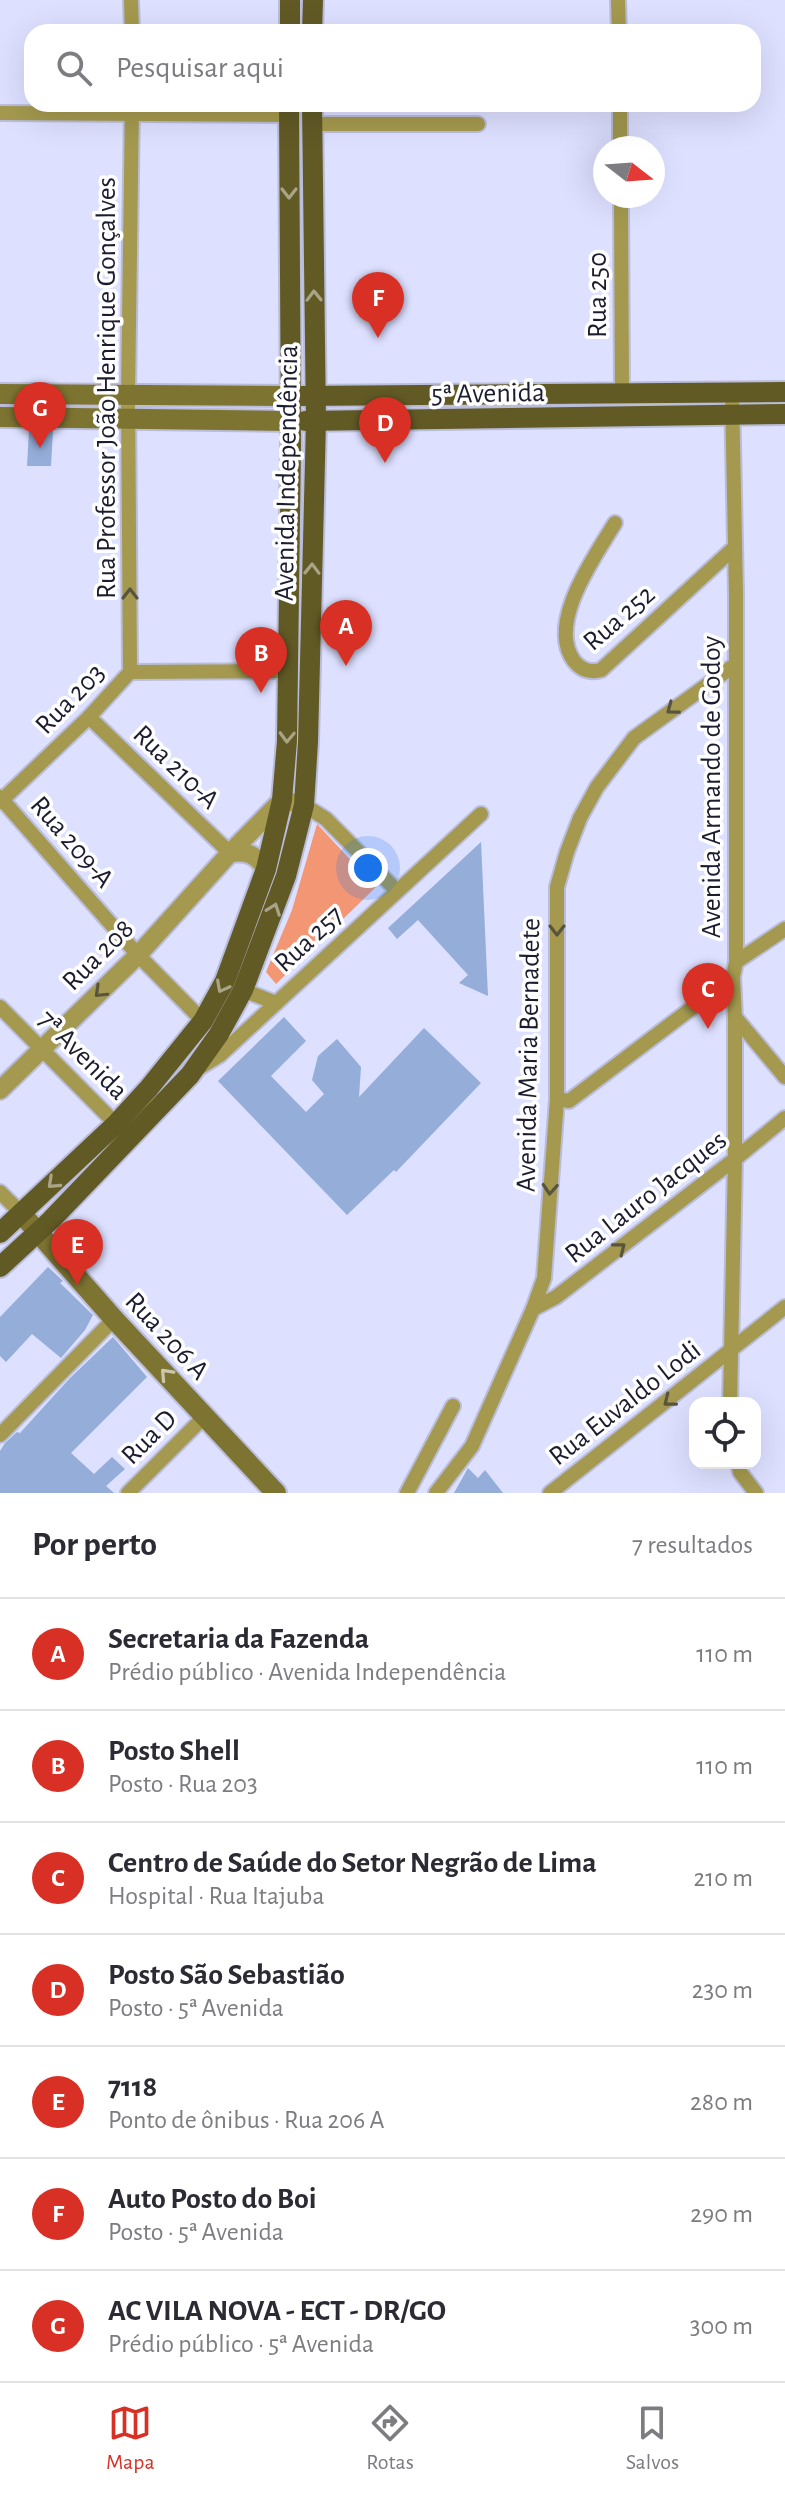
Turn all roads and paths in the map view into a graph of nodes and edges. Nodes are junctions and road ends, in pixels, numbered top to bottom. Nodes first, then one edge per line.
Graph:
1 (131, 0) edge
2 (290, 0) edge
3 (313, 0) edge
4 (618, 0) edge
5 (132, 24) edge
6 (290, 24) edge
7 (312, 24) edge
8 (619, 24) edge
9 (33, 112) edge
10 (132, 112) edge
11 (289, 112) edge
12 (620, 112) edge
13 (0, 113) edge
14 (312, 114) edge
15 (478, 124) dead end
16 (620, 136) edge
17 (621, 208) edge
18 (785, 392) edge
19 (732, 393) junction
20 (0, 394) edge
21 (622, 394) junction
22 (128, 395) junction
23 (289, 396) junction
24 (315, 396) junction
25 (733, 414) junction
26 (785, 414) edge
27 (0, 417) edge
28 (129, 420) junction
29 (290, 421) junction
30 (316, 421) junction
31 (615, 523) dead end
32 (735, 547) junction
33 (736, 664) junction
34 (287, 671) junction
35 (130, 672) junction
36 (89, 717) junction
37 (1, 800) edge
38 (282, 800) junction
39 (304, 805) junction
40 (481, 814) dead end
41 (230, 853) junction
42 (266, 869) junction
43 (397, 891) junction
44 (785, 929) edge
45 (138, 955) junction
46 (734, 970) junction
47 (243, 990) junction
48 (276, 1003) junction
49 (0, 1007) edge
50 (735, 1017) junction
51 (203, 1021) junction
52 (41, 1048) junction
53 (190, 1075) junction
54 (785, 1077) edge
55 (149, 1088) junction
56 (0, 1090) edge
57 (557, 1099) junction
58 (164, 1104) junction
59 (785, 1118) edge
60 (123, 1131) junction
61 (735, 1159) junction
62 (0, 1192) edge
63 (21, 1213) junction
64 (39, 1231) junction
65 (0, 1233) edge
66 (0, 1267) edge
67 (785, 1307) edge
68 (533, 1309) junction
69 (114, 1319) junction
70 (730, 1353) junction
71 (730, 1397) edge
72 (453, 1406) dead end
73 (205, 1416) junction
74 (0, 1435) edge
75 (739, 1469) edge
76 (128, 1493) edge
77 (276, 1493) edge
78 (407, 1493) edge
79 (436, 1493) edge
80 (550, 1493) edge
81 (756, 1493) edge

1 - 5 street
2 - 6 main road
3 - 7 main road
4 - 8 street
9 - 13 street
10 - 22 street, Rua Professor João Henrique Gonçalves
11 -> 23 main road, Avenida Independência
12 - 16 street
14 - 15 street
24 -> 14 main road, Avenida Independência
17 - 21 street, Rua 250
18 - 19 main road, 5ª Avenida
19 - 21 main road, 5ª Avenida
19 - 25 street, Avenida Armando de Godoy
20 - 22 main road, 5ª Avenida
21 - 24 main road, 5ª Avenida
22 - 23 main road, 5ª Avenida
22 - 28 street, Rua Professor João Henrique Gonçalves
23 - 24 main road, 5ª Avenida
23 - 29 main road, Avenida Independência
24 - 30 main road, Avenida Independência
25 - 26 main road, 5ª Avenida
25 - 30 main road, 5ª Avenida
25 - 32 street, Avenida Armando de Godoy
27 - 28 main road, 5ª Avenida
28 - 29 main road, 5ª Avenida
35 -> 28 street, Rua Professor João Henrique Gonçalves
29 - 30 main road, 5ª Avenida
29 - 34 main road, Avenida Independência
39 -> 30 main road, Avenida Independência
31 - 32 street, Rua 252
32 - 33 street, Avenida Armando de Godoy
33 - 46 street, Avenida Armando de Godoy
33 -> 57 street, Avenida Maria Bernadete
34 - 35 street, Rua 203
34 -> 38 main road, Avenida Independência
35 - 36 street, Rua 203
36 - 37 street, Rua 203
36 - 41 street, Rua 210-A
37 - 45 street, Rua 209-A
38 - 39 street
38 - 41 street, Rua 208
38 - 42 main road, Avenida Independência
39 - 43 street
47 -> 39 main road, Avenida Independência
40 - 43 street, Rua 257
41 - 42 street
41 - 45 street, Rua 208
42 -> 51 main road, Avenida Independência
43 - 48 street, Rua 257
44 - 46 street
45 - 51 street, Rua 209-A
45 -> 52 street, Rua 208
46 - 50 street, Avenida Armando de Godoy
46 - 57 street
47 - 48 street, Rua 257
47 - 53 main road, Avenida Independência
48 - 53 street, Rua 257
49 - 52 street, 7ª Avenida
50 - 54 street
50 - 61 street, Avenida Armando de Godoy
51 - 55 main road, Avenida Independência
52 - 56 street, Rua 208
52 - 60 street, 7ª Avenida
53 - 58 main road, Avenida Independência
55 - 58 main road
55 - 60 main road, Avenida Independência
57 -> 68 street, Avenida Maria Bernadete
58 - 60 main road, Avenida Independência
59 - 61 street, Rua Lauro Jacques
60 -> 63 main road, Avenida Independência
60 - 64 main road, Avenida Independência
68 -> 61 street, Rua Lauro Jacques
61 - 70 street, Avenida Armando de Godoy
62 - 63 street
63 - 64 main road, Rua 206 A
63 - 65 main road, Avenida Independência
64 - 66 main road, Avenida Independência
64 - 69 main road, Rua 206 A
67 - 70 street, Rua Euvaldo Lodi
68 - 79 street, Avenida Maria Bernadete
73 -> 69 main road, Rua 206 A
69 - 74 street
70 - 71 street, Avenida Armando de Godoy
70 -> 80 street, Rua Euvaldo Lodi
72 - 78 street
73 - 76 street, Rua D
73 - 77 main road, Rua 206 A
75 - 81 street

